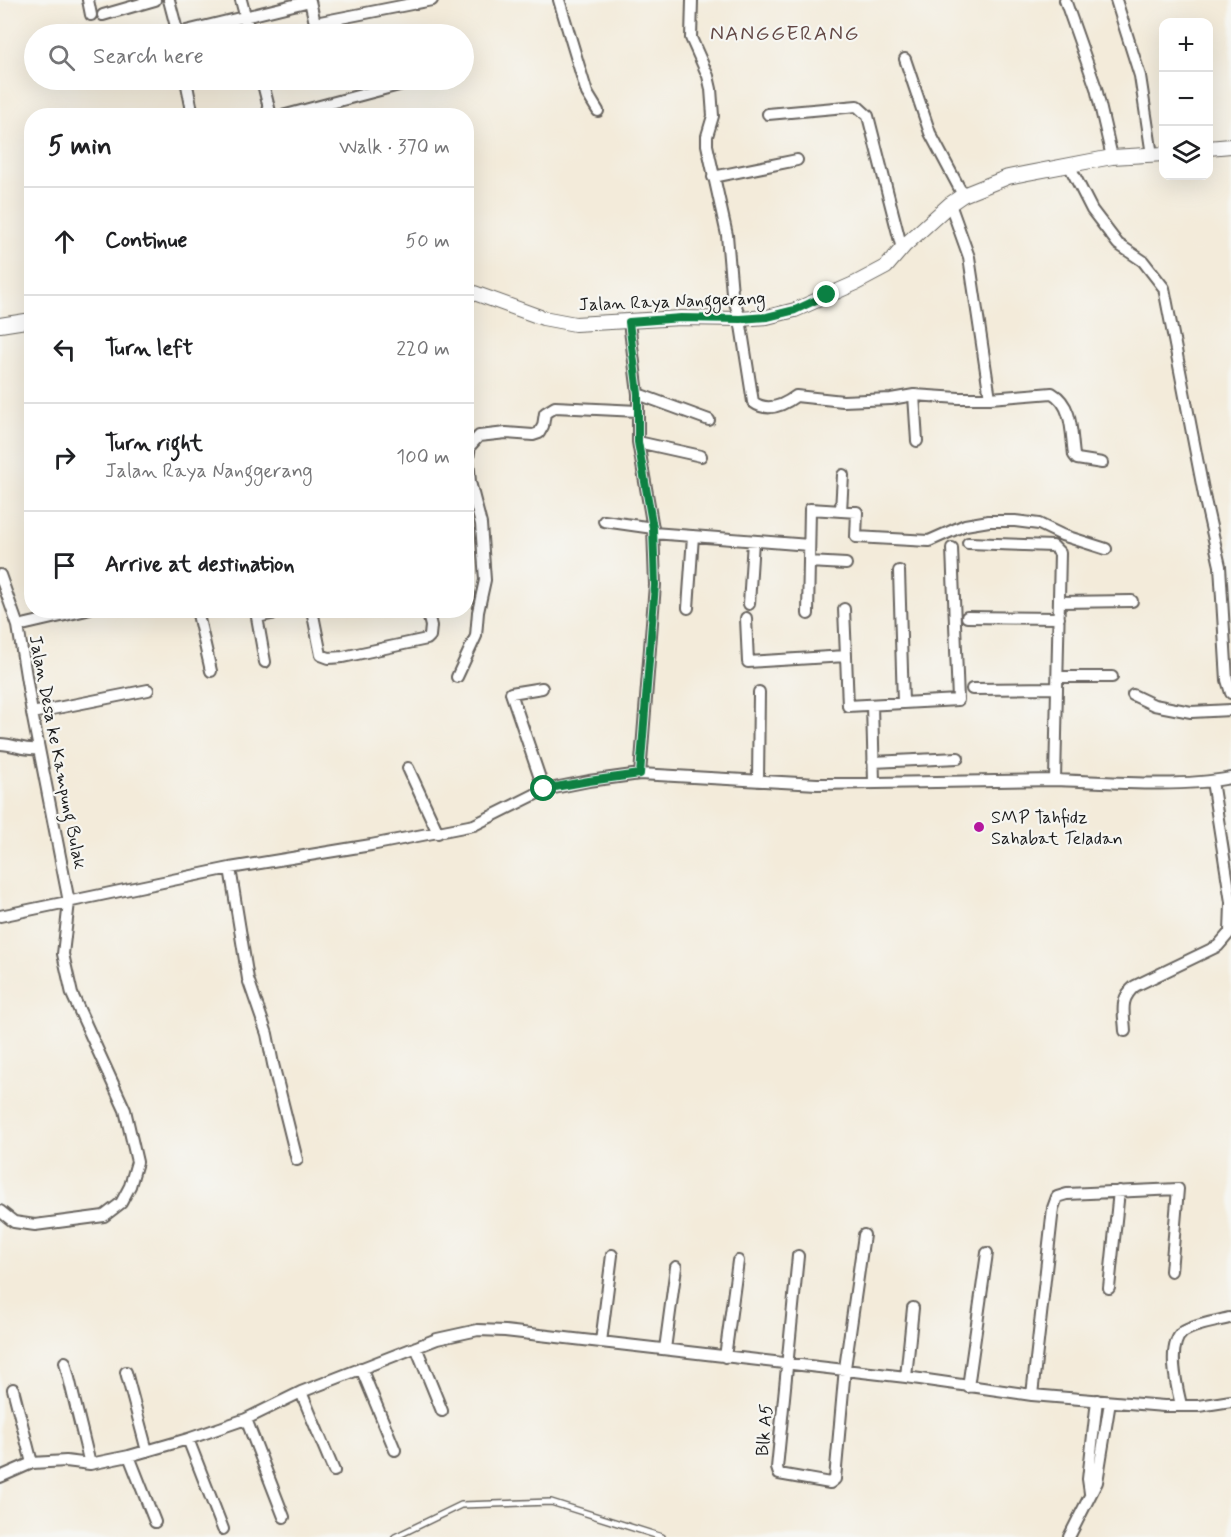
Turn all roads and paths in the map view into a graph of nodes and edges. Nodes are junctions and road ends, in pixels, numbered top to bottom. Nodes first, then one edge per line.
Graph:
1 (88, 0) edge
2 (155, 0) edge
3 (169, 0) edge
4 (241, 0) edge
5 (432, 0) edge
6 (559, 0) edge
7 (692, 0) edge
8 (1065, 0) edge
9 (1116, 0) edge
10 (309, 1) edge
11 (246, 18) junction
12 (315, 23) joint
13 (175, 24) edge
14 (220, 24) edge
15 (248, 24) edge
16 (904, 59) dead end
17 (188, 90) edge
18 (264, 90) edge
19 (377, 90) edge
20 (191, 108) edge
21 (269, 108) edge
22 (311, 108) edge
23 (598, 111) dead end
24 (768, 114) dead end
25 (1231, 146) edge
26 (1213, 148) edge
27 (1158, 154) edge
28 (1112, 157) junction
29 (797, 160) dead end
30 (1069, 165) junction
31 (713, 177) junction
32 (963, 195) junction
33 (950, 204) junction
34 (902, 249) junction
35 (474, 293) edge
36 (740, 319) junction
37 (24, 322) edge
38 (629, 322) junction
39 (0, 326) edge
40 (638, 394) junction
41 (914, 395) junction
42 (990, 398) junction
43 (638, 411) junction
44 (709, 420) dead end
45 (474, 440) edge
46 (917, 441) dead end
47 (638, 442) junction
48 (701, 456) dead end
49 (1102, 463) dead end
50 (843, 475) dead end
51 (474, 497) edge
52 (841, 511) junction
53 (604, 521) dead end
54 (653, 531) junction
55 (693, 536) junction
56 (753, 541) junction
57 (968, 543) dead end
58 (809, 545) junction
59 (952, 548) dead end
60 (1106, 549) dead end
61 (809, 562) junction
62 (846, 564) dead end
63 (898, 571) dead end
64 (0, 575) edge
65 (1059, 602) junction
66 (1132, 602) dead end
67 (749, 604) dead end
68 (688, 608) dead end
69 (844, 609) dead end
70 (808, 614) dead end
71 (967, 617) dead end
72 (52, 618) edge
73 (199, 618) edge
74 (257, 618) edge
75 (314, 618) edge
76 (429, 618) edge
77 (746, 618) dead end
78 (1059, 618) junction
79 (18, 626) junction
80 (846, 656) junction
81 (265, 662) dead end
82 (211, 671) dead end
83 (457, 677) dead end
84 (1112, 677) dead end
85 (1057, 682) junction
86 (542, 688) dead end
87 (972, 689) dead end
88 (148, 690) dead end
89 (759, 692) dead end
90 (1231, 693) edge
91 (1133, 695) dead end
92 (903, 703) junction
93 (872, 705) junction
94 (1231, 710) edge
95 (32, 713) junction
96 (0, 744) edge
97 (39, 749) junction
98 (958, 758) dead end
99 (873, 762) junction
100 (408, 768) dead end
101 (640, 774) junction
102 (1231, 778) edge
103 (1055, 780) junction
104 (758, 781) junction
105 (874, 782) junction
106 (1212, 782) junction
107 (544, 789) junction
108 (438, 833) junction
109 (230, 868) junction
110 (69, 902) junction
111 (1231, 903) edge
112 (0, 916) edge
113 (1125, 1031) dead end
114 (297, 1160) dead end
115 (1119, 1191) junction
116 (0, 1211) edge
117 (864, 1235) dead end
118 (987, 1253) dead end
119 (612, 1255) dead end
120 (798, 1256) dead end
121 (738, 1261) dead end
122 (676, 1267) dead end
123 (1171, 1271) dead end
124 (1109, 1288) dead end
125 (914, 1308) dead end
126 (1229, 1318) dead end
127 (601, 1342) junction
128 (416, 1347) junction
129 (664, 1350) junction
130 (725, 1357) junction
131 (65, 1362) dead end
132 (786, 1364) junction
133 (361, 1368) junction
134 (845, 1370) junction
135 (126, 1372) dead end
136 (906, 1377) junction
137 (968, 1387) junction
138 (13, 1389) dead end
139 (301, 1392) junction
140 (1032, 1395) junction
141 (1097, 1400) junction
142 (1231, 1401) edge
143 (1110, 1402) junction
144 (1180, 1405) junction
145 (442, 1411) dead end
146 (246, 1419) junction
147 (188, 1439) junction
148 (395, 1450) dead end
149 (147, 1451) junction
150 (129, 1456) junction
151 (32, 1462) junction
152 (90, 1464) junction
153 (334, 1471) dead end
154 (0, 1477) edge
155 (1090, 1493) junction
156 (284, 1517) dead end
157 (154, 1522) dead end
158 (223, 1529) dead end
159 (395, 1537) edge
160 (662, 1537) edge
161 (1069, 1537) edge

1 - 2 street
3 - 13 street
4 - 11 street
5 - 12 street
6 - 23 street
7 - 31 street
8 - 28 street
9 - 27 street
10 - 11 street
10 - 12 street
11 - 14 street
11 - 15 street
16 - 32 street
17 - 20 street
18 - 21 street
19 - 22 street
24 - 34 street
25 - 26 street
27 - 28 street, Jalan Raya Nanggerang
28 - 30 street, Jalan Raya Nanggerang
29 - 31 street
30 - 32 street, Jalan Raya Nanggerang
30 - 90 street
31 - 36 street
32 - 33 street, Jalan Raya Nanggerang
33 - 34 street, Jalan Raya Nanggerang
33 - 42 street
34 - 36 street, Jalan Raya Nanggerang
35 - 38 street, Jalan Raya Nanggerang
36 - 38 street, Jalan Raya Nanggerang
36 - 41 street
37 - 39 street
38 - 40 street
40 - 43 street
40 - 44 street
41 - 42 street
41 - 46 street
42 - 49 street
43 - 45 street
43 - 47 street
47 - 48 street
47 - 54 street
50 - 52 street
51 - 83 street
52 - 58 street
52 - 60 street
53 - 54 street
54 - 55 street
54 - 101 street
55 - 56 street
55 - 68 street
56 - 58 street
56 - 67 street
57 - 65 street
58 - 61 street
59 - 92 street
61 - 62 street
61 - 70 street
63 - 92 street
64 - 79 street, Jalan Desa ke Kampung Bulak
65 - 66 street
65 - 78 street
69 - 80 street
71 - 78 street
72 - 79 street
73 - 82 street
74 - 81 street
75 - 76 street
77 - 80 street
78 - 85 street
79 - 95 street, Jalan Desa ke Kampung Bulak
80 - 93 street
84 - 85 street
85 - 87 street
85 - 103 street
86 - 107 street
88 - 95 street
89 - 104 street
91 - 94 street
92 - 93 street
93 - 99 street
95 - 97 street, Jalan Desa ke Kampung Bulak
96 - 97 street
97 - 110 street, Jalan Desa ke Kampung Bulak
98 - 99 street
99 - 105 street
100 - 108 street
101 - 104 street
101 - 107 street
102 - 106 street
103 - 105 street
103 - 106 street
104 - 105 street
106 - 111 street
107 - 108 street
108 - 109 street
109 - 110 street
109 - 114 street
110 - 112 street
110 - 116 street, Jalan Desa ke Kampung Bulak
111 - 113 street
115 - 123 street
115 - 124 street
115 - 140 street
117 - 134 street
118 - 137 street
119 - 127 street
120 - 132 street
121 - 130 street
122 - 129 street
125 - 136 street
126 - 144 street
127 - 128 street
127 - 129 street
128 - 133 street
128 - 145 street
129 - 130 street
130 - 132 street
131 - 152 street
132 - 134 street
132 - 134 street, Blk A5
133 - 139 street
133 - 148 street
134 - 136 street
135 - 149 street
136 - 137 street
137 - 140 street
138 - 151 street
139 - 146 street
139 - 153 street
140 - 141 street
141 - 143 street
141 - 155 street
142 - 144 street
143 - 144 street
143 - 155 street
146 - 147 street
146 - 156 street
147 - 149 street
147 - 158 street
149 - 150 street
150 - 152 street
150 - 157 street
151 - 152 street
151 - 154 street
155 - 161 street
159 - 160 lane

